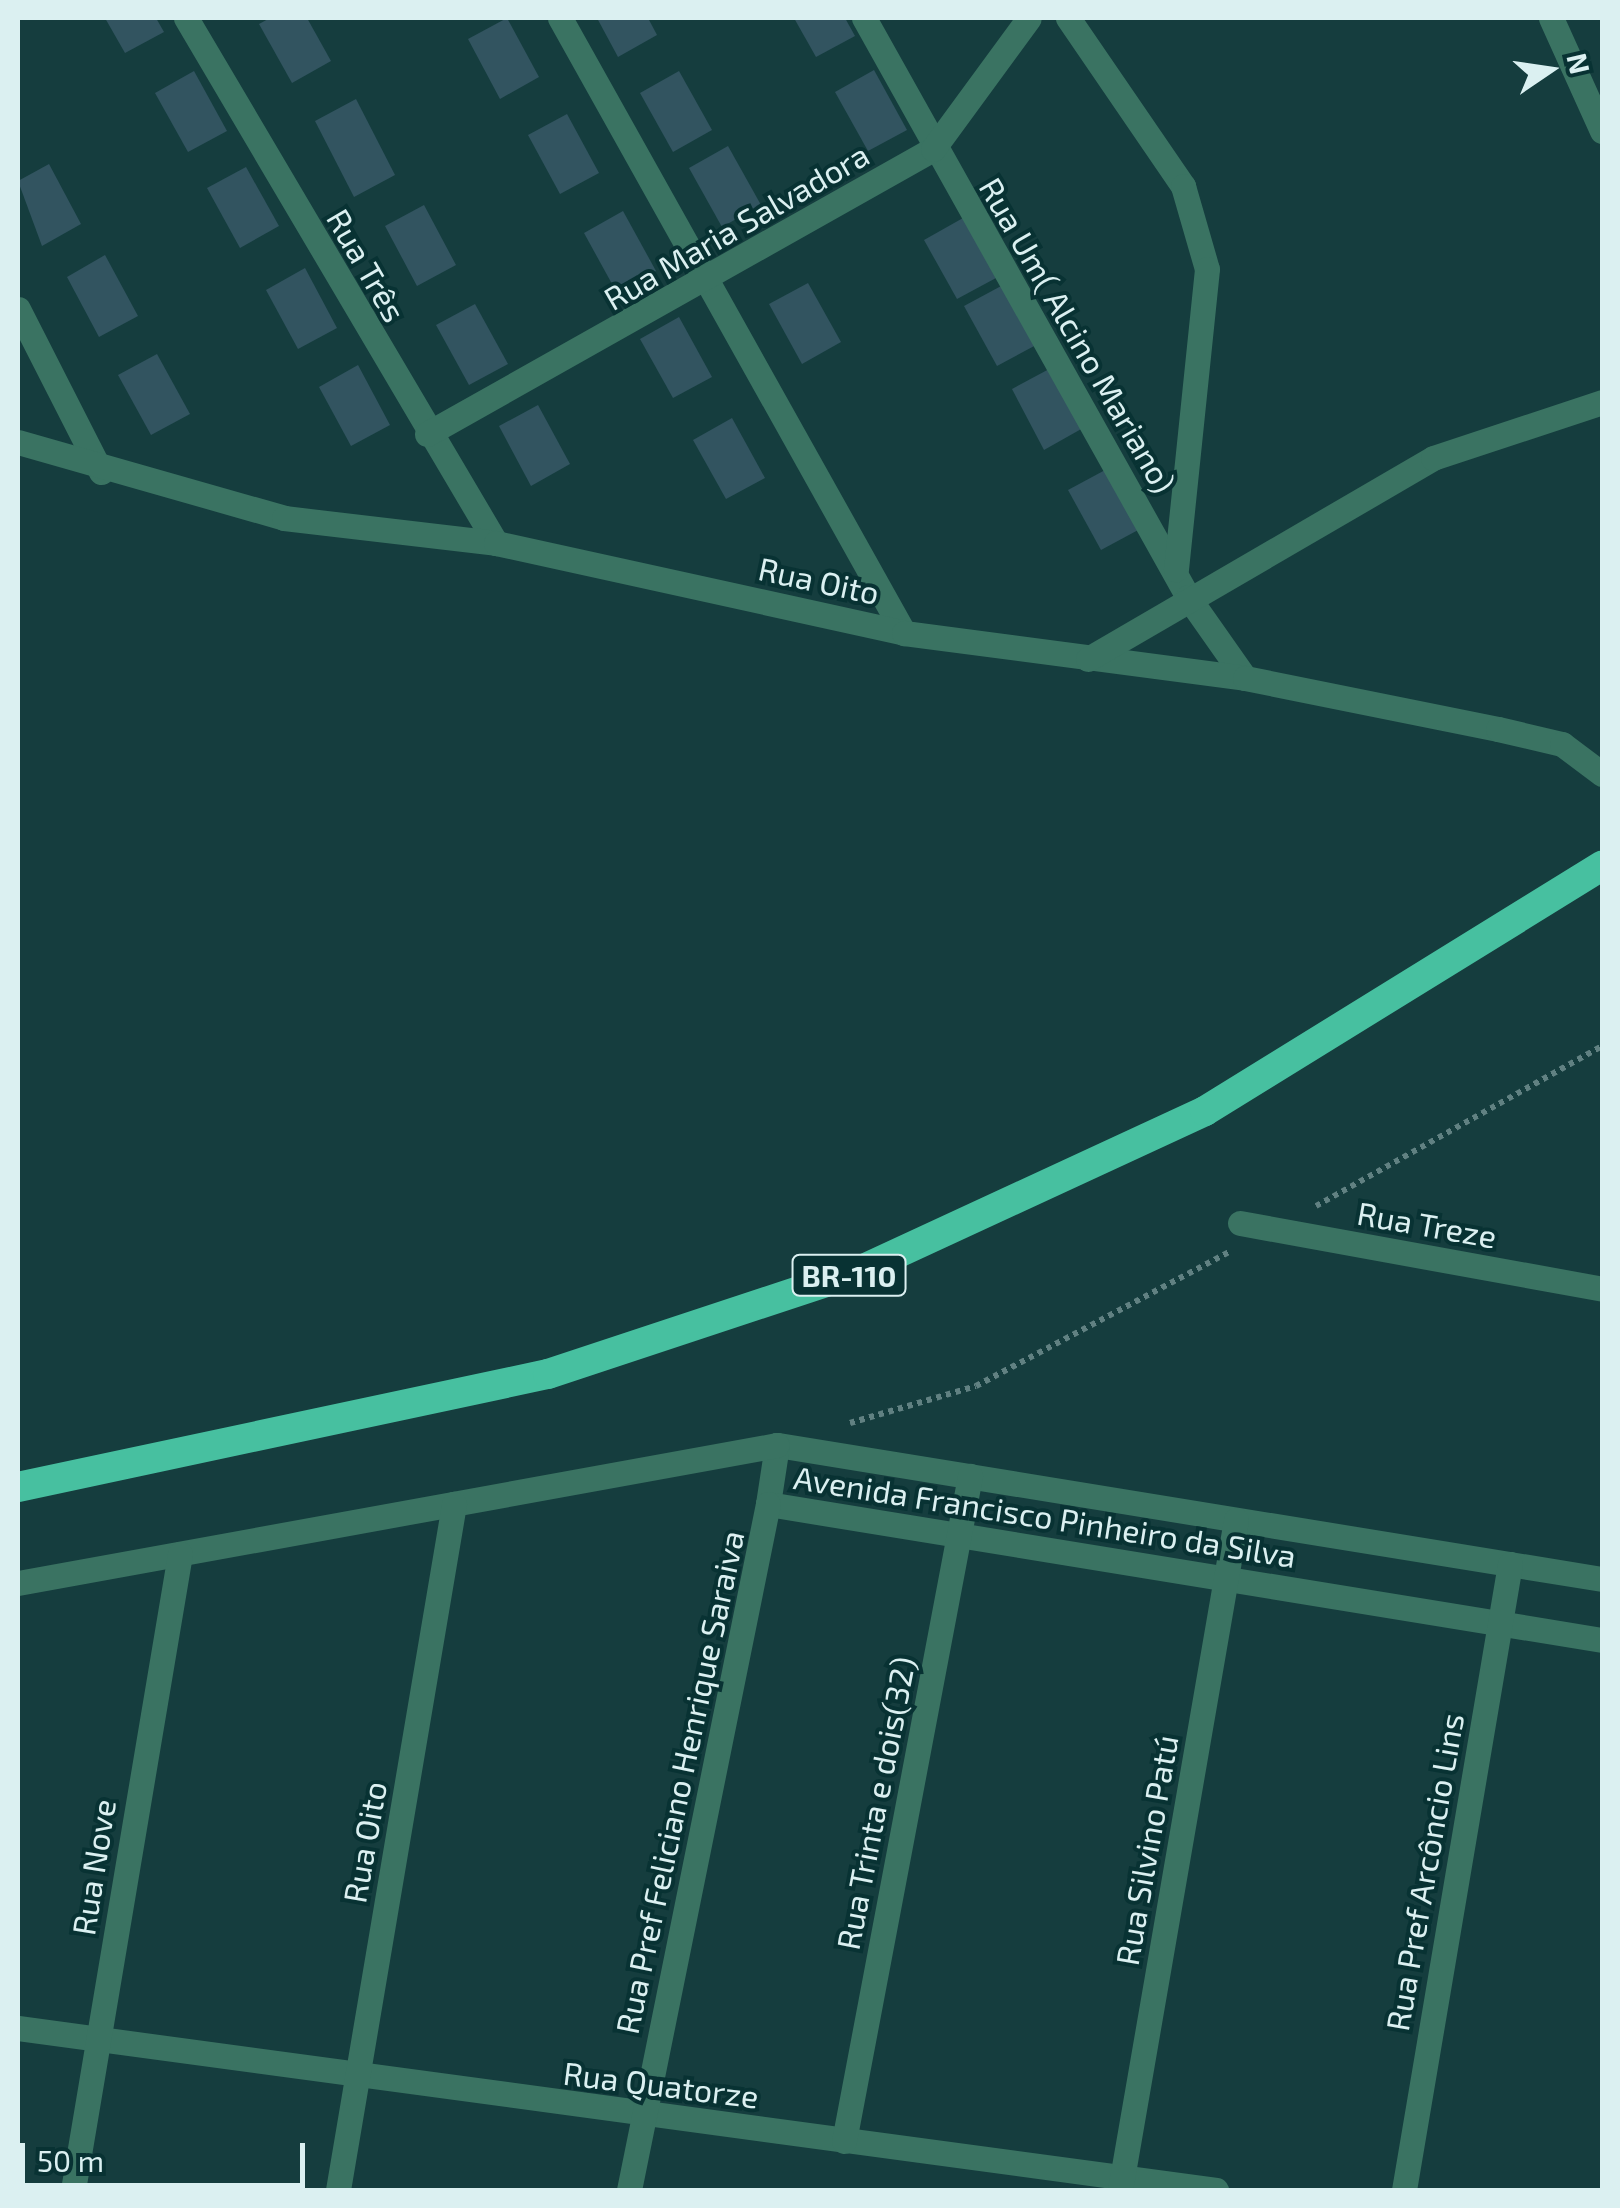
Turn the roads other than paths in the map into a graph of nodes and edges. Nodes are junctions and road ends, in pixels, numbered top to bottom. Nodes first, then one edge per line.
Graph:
1 (186, 18) edge
2 (560, 18) edge
3 (864, 18) edge
4 (1029, 18) edge
5 (1068, 18) edge
6 (1551, 18) edge
7 (1602, 131) edge
8 (933, 149) junction
9 (707, 280) junction
10 (18, 309) edge
11 (1602, 402) edge
12 (427, 434) junction
13 (18, 442) edge
14 (100, 472) junction
15 (496, 543) junction
16 (1176, 569) junction
17 (1188, 597) junction
18 (904, 632) junction
19 (1088, 659) junction
20 (1245, 678) junction
21 (1599, 764) edge
22 (1602, 866) edge
23 (1240, 1223) dead end
24 (1602, 1289) edge
25 (778, 1445) junction
26 (970, 1476) junction
27 (18, 1487) edge
28 (454, 1504) junction
29 (768, 1504) junction
30 (1236, 1520) junction
31 (958, 1535) junction
32 (180, 1554) junction
33 (1510, 1564) junction
34 (1226, 1578) junction
35 (1602, 1579) edge
36 (18, 1583) edge
37 (1499, 1623) junction
38 (1602, 1640) edge
39 (18, 2028) edge
40 (97, 2042) junction
41 (357, 2077) junction
42 (644, 2115) junction
43 (844, 2141) junction
44 (1121, 2184) edge
45 (73, 2190) edge
46 (338, 2190) edge
47 (628, 2190) edge
48 (1216, 2190) edge
49 (1404, 2190) edge

1 - 12 street, Rua Três
2 - 9 street
3 - 8 street, Rua Um( Alcino Mariano)
4 - 8 street, Rua Maria Salvadora
5 - 16 street
6 - 7 street
8 - 9 street, Rua Maria Salvadora
8 - 16 street, Rua Um( Alcino Mariano)
9 - 12 street, Rua Maria Salvadora
9 - 18 street
10 - 14 street
11 - 17 street
12 - 15 street, Rua Três
13 - 14 street, Rua Oito
14 - 15 street, Rua Oito
15 - 18 street, Rua Oito
16 - 17 street, Rua Um( Alcino Mariano)
17 - 19 street
17 - 20 street, Rua Um( Alcino Mariano)
18 - 19 street, Rua Oito
19 - 20 street, Rua Oito
20 - 21 street, Rua Oito
22 - 27 highway, BR-110
23 - 24 street, Rua Treze
25 - 26 street, Avenida Francisco Pinheiro da Silva
25 - 28 street
25 - 29 street, Avenida Francisco Pinheiro da Silva
26 - 30 street, Avenida Francisco Pinheiro da Silva
26 - 31 street, Rua Trinta e dois(32)
28 - 32 street
28 - 41 street, Rua Oito
29 - 31 street, Avenida Francisco Pinheiro da Silva
29 - 42 street, Rua Pref Feliciano Henrique Saraiva
30 - 33 street, Avenida Francisco Pinheiro da Silva
30 - 34 street, Rua Silvino Patú
31 - 34 street, Avenida Francisco Pinheiro da Silva
31 - 43 street, Rua Trinta e dois(32)
32 - 36 street
32 - 40 street, Rua Nove
33 - 35 street, Avenida Francisco Pinheiro da Silva
33 - 37 street, Rua Pref Arcôncio Lins
34 - 37 street, Avenida Francisco Pinheiro da Silva
34 - 44 street, Rua Silvino Patú
37 - 38 street, Avenida Francisco Pinheiro da Silva
37 - 49 street, Rua Pref Arcôncio Lins
39 - 40 street, Rua Quatorze
40 - 41 street, Rua Quatorze
40 - 45 street, Rua Nove
41 - 42 street, Rua Quatorze
41 - 46 street, Rua Oito
42 - 43 street, Rua Quatorze
42 - 47 street, Rua Pref Feliciano Henrique Saraiva
43 - 44 street, Rua Quatorze
44 - 48 street, Rua Quatorze

